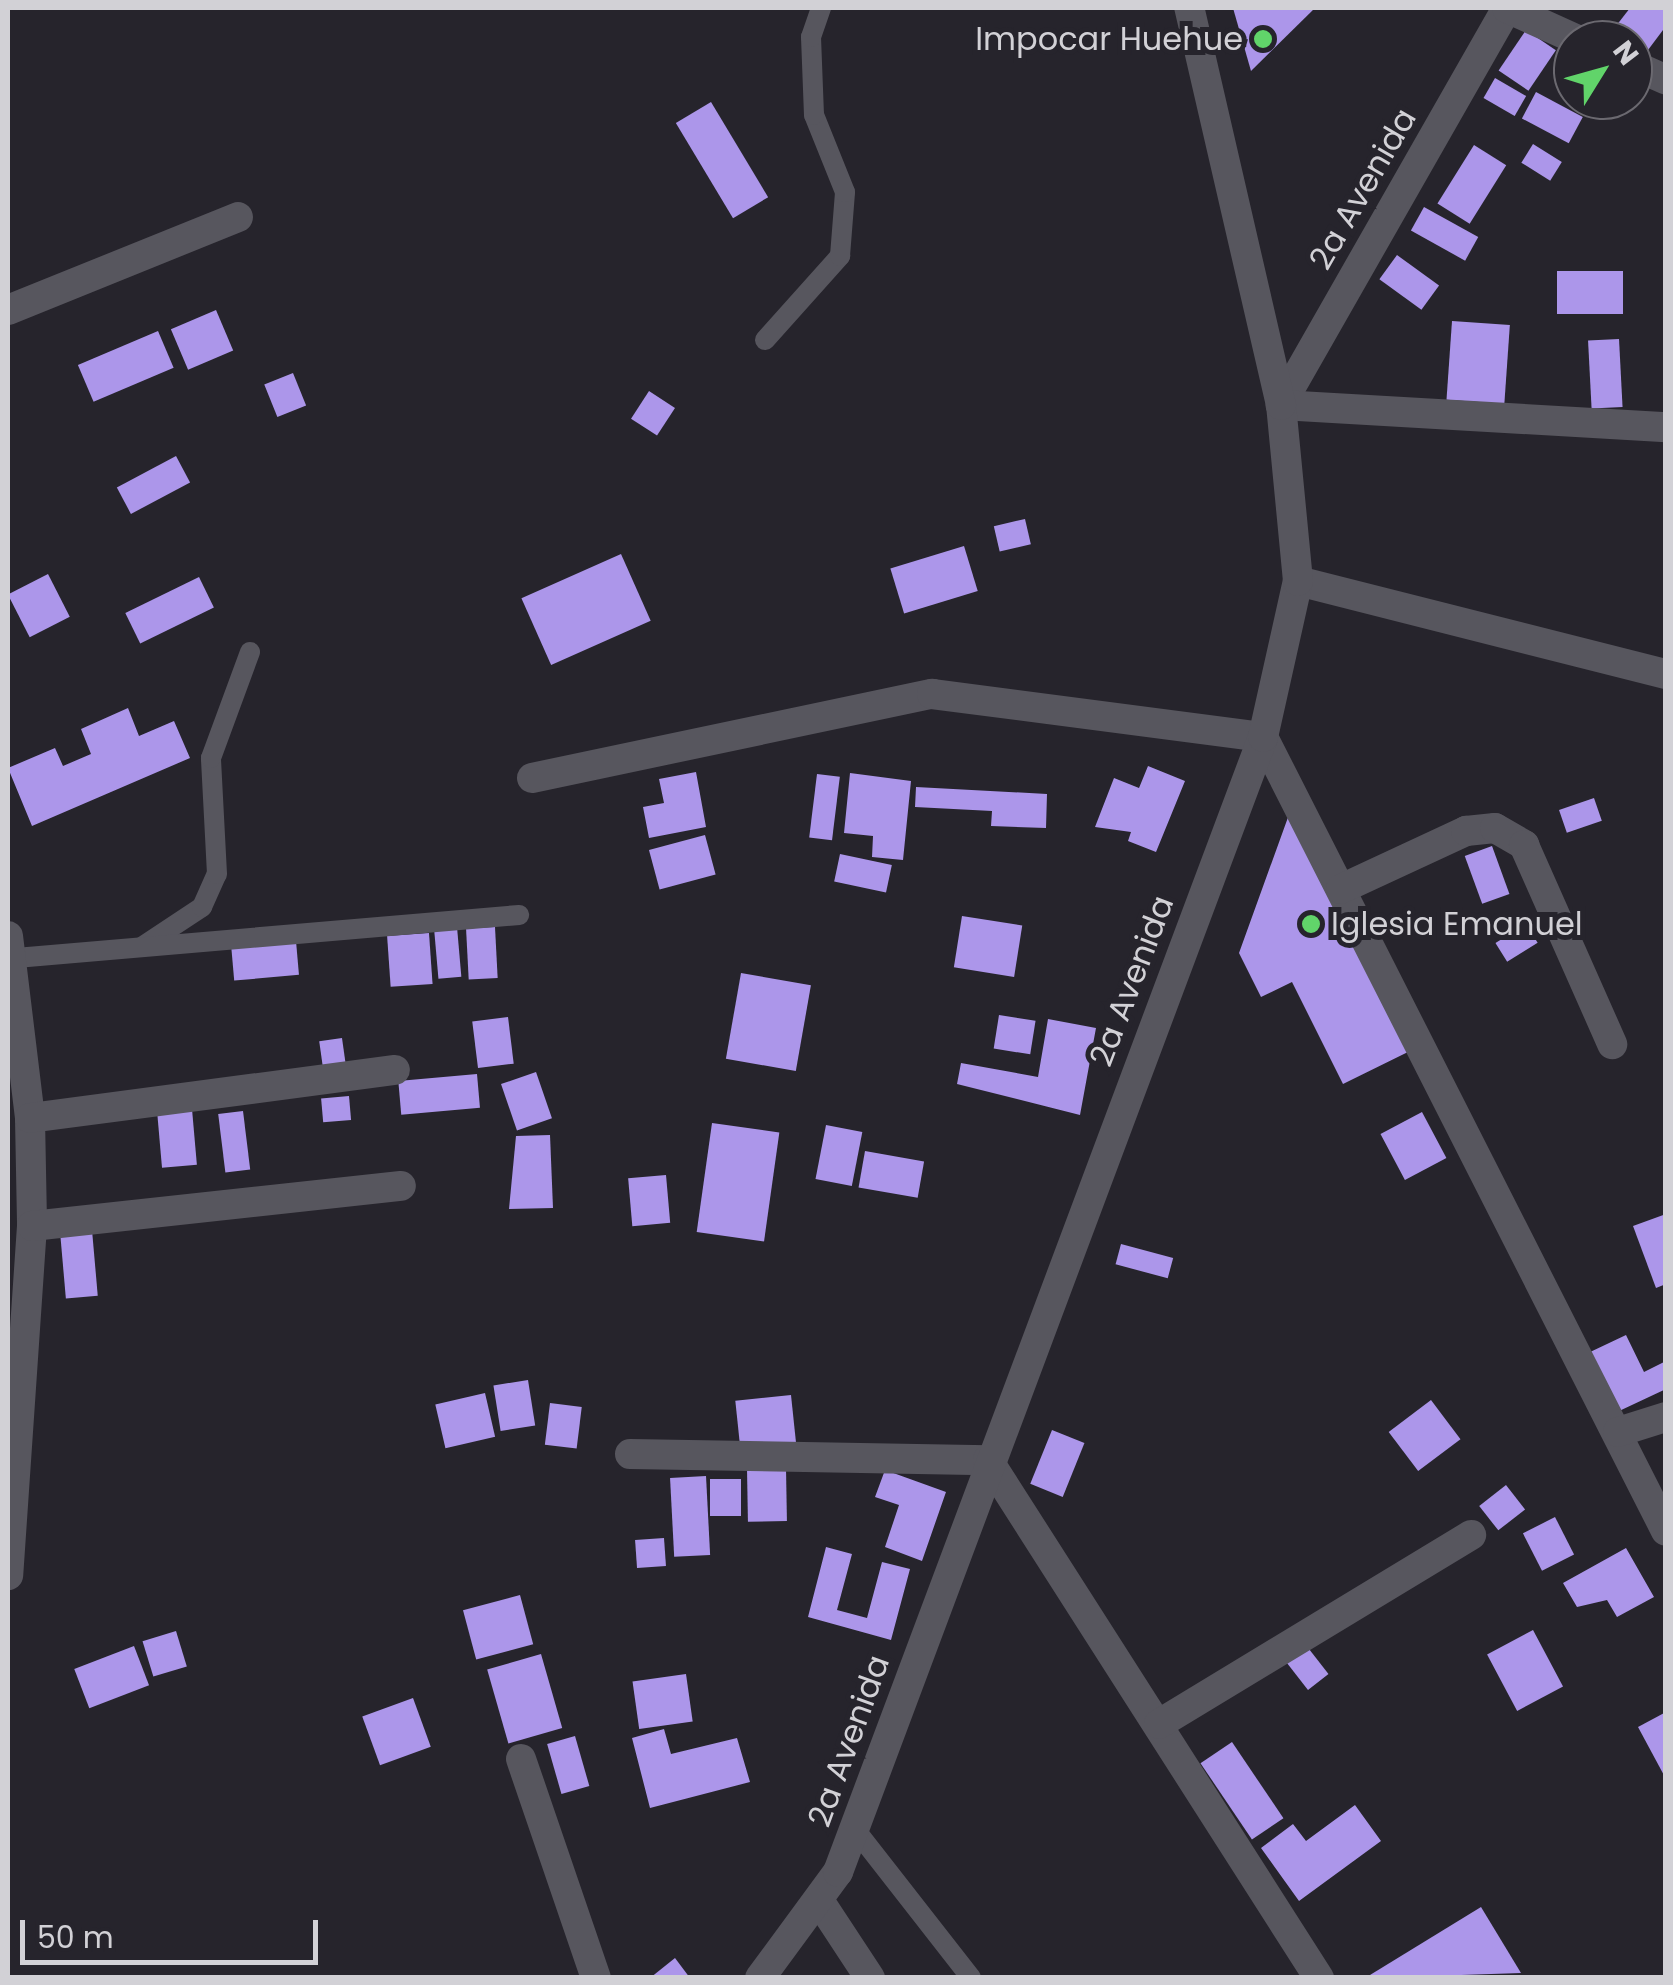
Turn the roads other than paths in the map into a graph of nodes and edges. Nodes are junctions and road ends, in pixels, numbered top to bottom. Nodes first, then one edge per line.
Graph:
1 (820, 8) edge
2 (1189, 8) edge
3 (1507, 8) edge
4 (1553, 29) edge
5 (238, 217) dead end
6 (8, 310) edge
7 (765, 340) dead end
8 (1280, 405) junction
9 (1666, 426) edge
10 (1298, 581) junction
11 (250, 652) dead end
12 (1666, 674) edge
13 (1263, 737) junction
14 (532, 778) dead end
15 (1341, 889) junction
16 (519, 915) dead end
17 (12, 947) edge
18 (141, 947) junction
19 (1612, 1044) dead end
20 (395, 1070) dead end
21 (30, 1118) junction
22 (19, 1179) edge
23 (401, 1186) dead end
24 (32, 1226) junction
25 (1666, 1418) edge
26 (1618, 1432) junction
27 (630, 1454) dead end
28 (988, 1460) junction
29 (1666, 1530) edge
30 (1471, 1535) dead end
31 (8, 1575) edge
32 (1159, 1724) junction
33 (521, 1759) dead end
34 (854, 1828) junction
35 (820, 1902) junction
36 (596, 1978) edge
37 (760, 1978) edge
38 (870, 1978) edge
39 (971, 1978) edge
40 (1319, 1978) edge

1 - 7 lane
2 - 8 street
3 - 4 street
3 - 8 street, 2a Avenida
5 - 6 street
8 - 9 street
8 - 10 street, 2a Avenida
10 - 12 street
10 - 13 street, 2a Avenida
11 - 18 lane
13 - 14 street
13 - 15 street
13 - 28 street, 2a Avenida
15 - 19 street
15 - 26 street
16 - 18 lane
17 - 18 lane
17 - 21 street
20 - 21 street
21 - 22 street
22 - 24 street
23 - 24 street
24 - 31 street
25 - 26 street
26 - 29 street
27 - 28 street
28 - 32 street
28 - 34 street, 2a Avenida
30 - 32 street
32 - 40 street
33 - 36 street
34 - 35 street, 2a Avenida
34 - 39 lane
35 - 37 street, 2a Avenida
35 - 38 street

